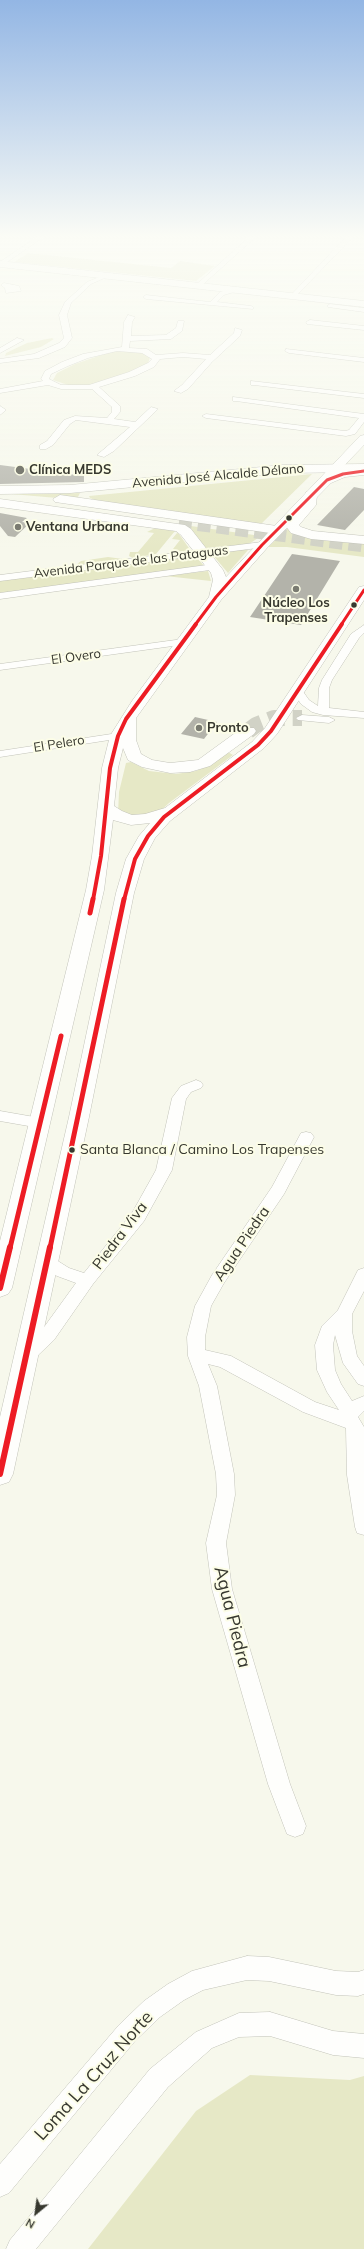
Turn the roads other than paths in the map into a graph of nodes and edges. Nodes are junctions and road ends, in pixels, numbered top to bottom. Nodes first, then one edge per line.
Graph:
1 (18, 341) edge
2 (65, 341) edge
3 (135, 341) edge
4 (229, 341) edge
5 (129, 342) junction
6 (0, 351) edge
7 (290, 351) dead end
8 (51, 353) junction
9 (155, 358) junction
10 (210, 358) junction
11 (3, 360) edge
12 (75, 360) junction
13 (364, 360) edge
14 (47, 382) junction
15 (254, 383) dead end
16 (91, 387) junction
17 (0, 389) edge
18 (178, 390) dead end
19 (364, 396) edge
20 (236, 400) dead end
21 (0, 408) edge
22 (154, 409) dead end
23 (0, 413) edge
24 (206, 416) dead end
25 (364, 416) edge
26 (106, 420) junction
27 (136, 425) junction
28 (364, 438) edge
29 (43, 447) dead end
30 (364, 453) edge
31 (101, 455) dead end
32 (346, 456) junction
33 (335, 467) junction
34 (283, 469) junction
35 (363, 469) edge
36 (322, 485) junction
37 (102, 486) junction
38 (312, 495) junction
39 (0, 496) edge
40 (87, 503) junction
41 (180, 522) tunnel mouth
42 (277, 530) junction
43 (364, 540) edge
44 (262, 545) junction
45 (202, 552) junction
46 (164, 557) junction
47 (214, 567) junction
48 (47, 572) junction
49 (174, 572) junction
50 (0, 578) edge
51 (56, 588) junction
52 (364, 590) edge
53 (0, 596) edge
54 (216, 597) junction
55 (364, 628) edge
56 (183, 642) junction
57 (152, 646) junction
58 (174, 654) junction
59 (0, 668) edge
60 (298, 692) junction
61 (131, 712) junction
62 (322, 712) junction
63 (364, 715) edge
64 (302, 718) tunnel mouth
65 (364, 722) edge
66 (248, 731) tunnel mouth
67 (118, 736) junction
68 (0, 754) edge
69 (106, 807) junction
70 (170, 812) junction
71 (196, 1085) dead end
72 (0, 1116) edge
73 (40, 1123) junction
74 (306, 1137) dead end
75 (47, 1262) junction
76 (364, 1274) edge
77 (87, 1280) junction
78 (0, 1288) edge
79 (344, 1314) junction
80 (27, 1355) junction
81 (197, 1356) junction
82 (364, 1379) edge
83 (357, 1419) edge
84 (0, 1474) edge
85 (362, 1495) edge
86 (364, 1527) edge
87 (295, 1826) dead end
88 (364, 1982) edge
89 (364, 2046) edge
90 (0, 2184) edge
91 (19, 2249) edge

1 - 6 street
2 - 8 street
3 - 5 street
4 - 10 street
5 - 9 street
5 - 12 street
7 - 13 street
8 - 11 street
8 - 12 street
9 - 10 street
9 - 16 street
10 - 18 street
12 - 14 street
14 - 16 street
14 - 17 street
15 - 19 street
16 - 26 street
20 - 25 street
21 - 23 street
22 - 27 street
24 - 25 street
26 - 27 street
26 - 29 street
27 - 31 street
28 - 32 main road
30 - 35 main road
32 - 33 main road
32 - 34 main road
33 - 34 main road, Avenida José Alcalde Délano
33 - 35 main road, Avenida José Alcalde Délano
33 - 36 main road
34 - 37 main road, Avenida José Alcalde Délano
35 - 36 main road
36 - 38 main road
37 - 39 main road, Avenida José Alcalde Délano
37 - 40 main road
38 - 42 main road
38 - 43 main road
39 - 40 main road
39 - 41 main road
39 - 45 main road
40 - 42 main road
42 - 44 main road
44 - 45 street, Avenida Parque de las Pataguas
44 - 54 main road
45 - 46 street, Avenida Parque de las Pataguas
45 - 47 main road
46 - 48 street, Avenida Parque de las Pataguas
46 - 49 street
47 - 49 street, Avenida Parque de las Pataguas
47 - 54 main road
48 - 50 street, Avenida Parque de las Pataguas
48 - 51 street
49 - 51 street, Avenida Parque de las Pataguas
51 - 53 street, Avenida Parque de las Pataguas
52 - 60 main road
54 - 56 main road
55 - 62 street
56 - 57 street, El Overo
56 - 58 main road
57 - 58 street, El Overo
57 - 59 street, El Overo
58 - 61 main road
60 - 62 street
60 - 70 main road
61 - 66 main road
61 - 67 main road
62 - 63 street
64 - 65 street
67 - 68 street, El Pelero
67 - 69 main road
69 - 70 main road
69 - 73 main road
70 - 75 main road
71 - 77 street, Piedra Viva
72 - 73 street
73 - 78 main road
74 - 81 street, Agua Piedra
75 - 77 street, Piedra Viva
75 - 80 main road
76 - 79 street
77 - 80 street, Piedra Viva
79 - 82 street
79 - 83 street
80 - 84 main road
81 - 83 street
81 - 87 street, Agua Piedra
83 - 85 street
85 - 86 street
88 - 90 street, Loma La Cruz Norte
89 - 91 street

